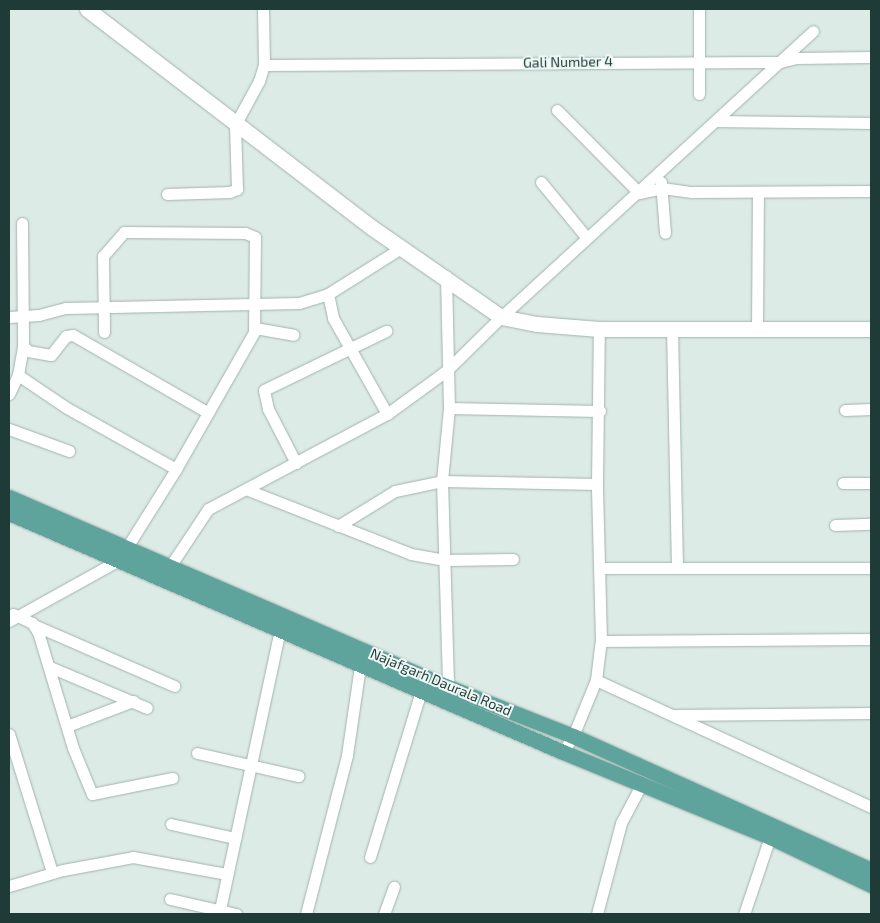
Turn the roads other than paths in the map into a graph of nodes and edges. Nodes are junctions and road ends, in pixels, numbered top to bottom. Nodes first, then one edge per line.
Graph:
1 (87, 9) edge
2 (263, 9) edge
3 (698, 9) edge
4 (813, 31) dead end
5 (797, 45) junction
6 (871, 57) edge
7 (796, 58) junction
8 (699, 61) junction
9 (780, 62) junction
10 (264, 65) junction
11 (699, 94) dead end
12 (557, 110) dead end
13 (717, 120) junction
14 (871, 123) edge
15 (235, 125) junction
16 (660, 174) junction
17 (540, 182) dead end
18 (662, 188) junction
19 (871, 191) edge
20 (639, 193) junction
21 (758, 193) junction
22 (167, 194) dead end
23 (22, 223) dead end
24 (665, 232) dead end
25 (588, 238) junction
26 (401, 248) junction
27 (446, 276) junction
28 (328, 294) junction
29 (253, 304) junction
30 (105, 307) junction
31 (24, 316) junction
32 (9, 317) edge
33 (500, 317) junction
34 (255, 328) junction
35 (600, 329) junction
36 (672, 329) junction
37 (757, 329) junction
38 (871, 329) edge
39 (104, 332) dead end
40 (386, 332) dead end
41 (293, 335) dead end
42 (24, 346) junction
43 (349, 348) junction
44 (446, 372) junction
45 (18, 375) junction
46 (9, 394) edge
47 (449, 408) junction
48 (871, 409) edge
49 (844, 410) dead end
50 (600, 411) junction
51 (207, 412) junction
52 (386, 414) junction
53 (9, 429) edge
54 (69, 451) dead end
55 (296, 463) junction
56 (176, 468) junction
57 (442, 481) junction
58 (843, 483) dead end
59 (871, 483) edge
60 (597, 484) junction
61 (248, 490) junction
62 (9, 497) edge
63 (9, 513) edge
64 (871, 524) edge
65 (835, 525) dead end
66 (338, 526) junction
67 (123, 554) junction
68 (446, 560) junction
69 (514, 560) dead end
70 (169, 568) junction
71 (601, 568) junction
72 (677, 568) junction
73 (871, 568) edge
74 (12, 616) edge
75 (281, 622) junction
76 (34, 625) junction
77 (871, 639) edge
78 (601, 640) junction
79 (50, 666) junction
80 (360, 666) junction
81 (596, 680) junction
82 (174, 686) dead end
83 (448, 686) junction
84 (421, 691) junction
85 (133, 701) junction
86 (148, 708) dead end
87 (871, 712) edge
88 (669, 715) junction
89 (67, 726) junction
90 (9, 734) edge
91 (573, 736) junction
92 (563, 752) junction
93 (197, 753) dead end
94 (251, 765) junction
95 (298, 776) dead end
96 (172, 778) dead end
97 (641, 785) junction
98 (871, 807) edge
99 (171, 824) dead end
100 (772, 832) junction
101 (235, 838) junction
102 (370, 857) dead end
103 (871, 870) edge
104 (52, 872) junction
105 (227, 874) junction
106 (871, 885) edge
107 (9, 886) edge
108 (394, 887) dead end
109 (170, 899) dead end
110 (219, 912) edge
111 (236, 914) edge
112 (306, 914) edge
113 (384, 914) edge
114 (597, 914) edge
115 (744, 914) edge

1 - 15 street
2 - 10 street
3 - 8 street
4 - 5 street
5 - 7 street
5 - 9 street
6 - 7 street, Gali Number 4
7 - 9 street, Gali Number 4
8 - 9 street, Gali Number 4
8 - 10 street, Gali Number 4
8 - 11 street
9 - 13 street
10 - 15 street
12 - 20 street
13 - 14 street
13 - 16 street
15 - 22 street
15 - 26 street
16 - 18 street
16 - 20 street
17 - 25 street
18 - 20 street
18 - 21 street
18 - 24 street
19 - 21 street
20 - 25 street
21 - 37 street
23 - 31 street
25 - 33 street
26 - 27 street
26 - 28 street
27 - 33 street
27 - 44 street
28 - 29 street
28 - 43 street
29 - 30 street
29 - 30 street
29 - 34 street
30 - 31 street
30 - 39 street
31 - 32 street
31 - 42 street
33 - 35 street
33 - 44 street
34 - 41 street
34 - 51 street
35 - 36 street
35 - 50 street
36 - 37 street
36 - 72 street
37 - 38 street
40 - 43 street
42 - 45 street
42 - 51 street
43 - 52 street
43 - 55 street
44 - 47 street
44 - 52 street
45 - 46 street
45 - 56 street
47 - 50 street
47 - 57 street
48 - 49 street
50 - 60 street
51 - 56 street
52 - 55 street
53 - 54 street
55 - 61 street
56 - 67 street
57 - 60 street
57 - 66 street
57 - 68 street
58 - 59 street
60 - 71 street
61 - 66 street
61 - 70 street
62 - 67 main road, Najafgarh Daurala Road
63 - 67 main road, Najafgarh Daurala Road
64 - 65 street
66 - 68 street
67 - 70 main road, Najafgarh Daurala Road
67 - 74 street
67 - 75 main road, Najafgarh Daurala Road
68 - 69 street
68 - 83 street
70 - 75 main road, Najafgarh Daurala Road
71 - 72 street
71 - 78 street
72 - 73 street
74 - 76 street
75 - 80 main road, Najafgarh Daurala Road
75 - 83 main road, Najafgarh Daurala Road
75 - 94 street
76 - 79 street
76 - 82 street
77 - 78 street
78 - 81 street
79 - 85 street
79 - 89 street
80 - 84 main road, Najafgarh Daurala Road
80 - 112 street
81 - 88 street
81 - 91 street
83 - 91 main road, Najafgarh Daurala Road
84 - 92 main road, Najafgarh Daurala Road
84 - 102 street
85 - 86 street
85 - 89 street
87 - 88 street
88 - 98 street
89 - 96 street
90 - 104 street
91 - 92 street
91 - 100 main road, Najafgarh Daurala Road
92 - 97 main road, Najafgarh Daurala Road
93 - 94 street
94 - 95 street
94 - 101 street
97 - 100 main road, Najafgarh Daurala Road
97 - 114 street
99 - 101 street
100 - 103 main road, Najafgarh Daurala Road
100 - 106 main road, Najafgarh Daurala Road
100 - 115 street
101 - 105 street
104 - 105 street
104 - 107 street
105 - 110 street
108 - 113 street
109 - 110 street
110 - 111 street

